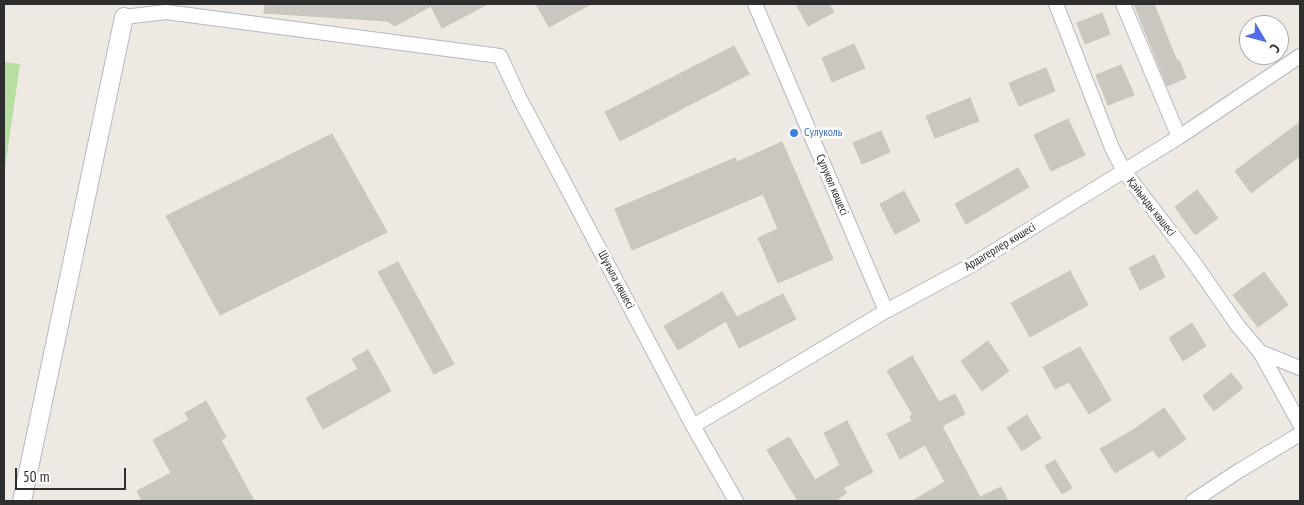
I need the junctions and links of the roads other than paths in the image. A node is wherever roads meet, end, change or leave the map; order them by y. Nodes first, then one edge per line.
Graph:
1 (755, 4) edge
2 (1056, 4) edge
3 (1123, 4) edge
4 (162, 8) edge
5 (124, 17) joint
6 (1300, 56) edge
7 (1179, 137) junction
8 (1124, 171) junction
9 (886, 311) junction
10 (1260, 352) junction
11 (1300, 368) edge
12 (1300, 424) edge
13 (693, 426) junction
14 (1300, 434) edge
15 (22, 501) edge
16 (736, 501) edge
17 (1193, 501) edge

1 - 9 street, Сұлукөл көшесі
2 - 8 street, Қайыңды көшесі
3 - 7 street
4 - 5 street
4 - 13 street, Шұғыла көшесі
5 - 15 street
6 - 7 street, Ардагерлер көшесі
7 - 8 street, Ардагерлер көшесі
8 - 9 street, Ардагерлер көшесі
8 - 10 street, Қайыңды көшесі
9 - 13 street, Ардагерлер көшесі
10 - 11 street, Қайыңды көшесі
10 - 12 street
13 - 16 street, Шұғыла көшесі
14 - 17 street

